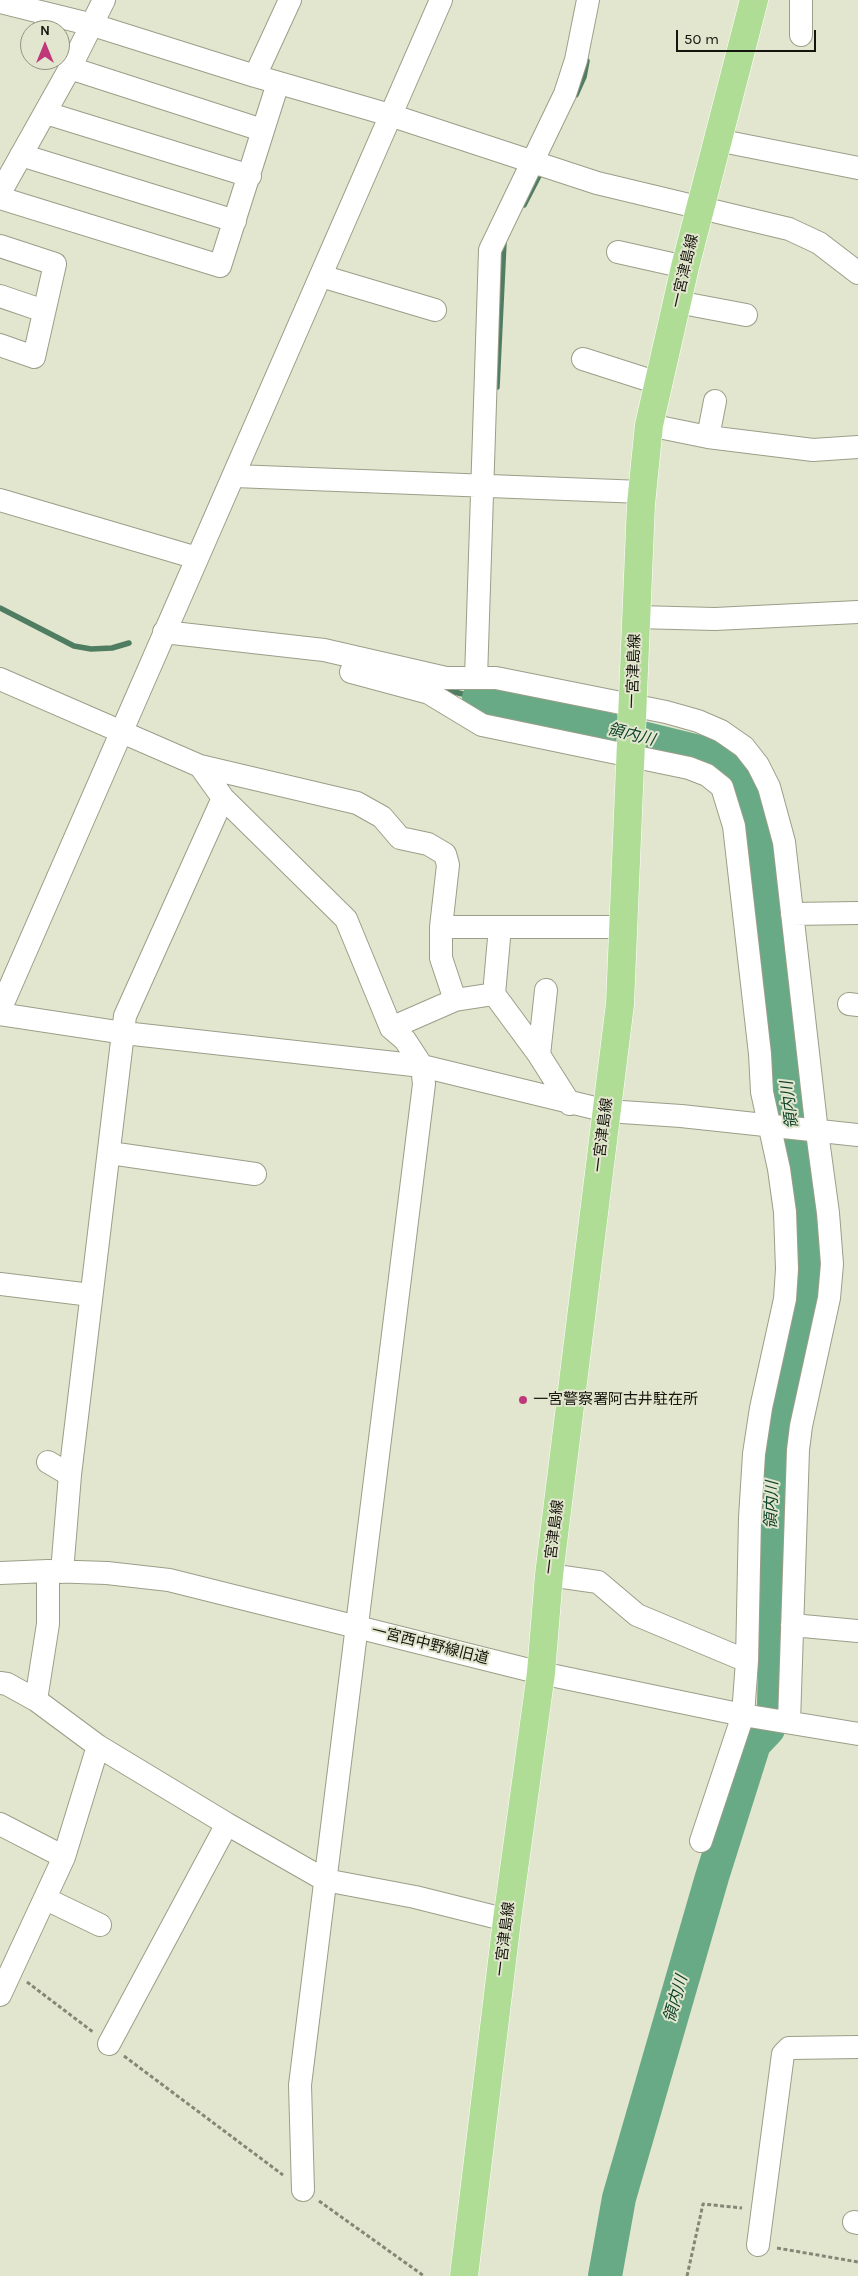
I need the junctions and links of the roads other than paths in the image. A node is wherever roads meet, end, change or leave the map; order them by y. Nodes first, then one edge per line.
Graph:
1 (104, 0) edge
2 (290, 0) edge
3 (441, 0) edge
4 (588, 0) edge
5 (754, 0) edge
6 (801, 0) edge
7 (3, 2) edge
8 (71, 9) edge
9 (93, 25) junction
10 (801, 35) dead end
11 (70, 68) joint
12 (69, 70) edge
13 (255, 76) junction
14 (278, 83) junction
15 (46, 113) junction
16 (390, 115) junction
17 (262, 130) junction
18 (717, 140) junction
19 (21, 155) junction
20 (532, 162) junction
21 (858, 168) edge
22 (250, 176) junction
23 (0, 193) edge
24 (0, 198) edge
25 (700, 209) junction
26 (236, 221) junction
27 (0, 246) edge
28 (618, 252) dead end
29 (685, 267) junction
30 (858, 273) edge
31 (321, 276) junction
32 (0, 296) edge
33 (677, 302) junction
34 (435, 310) dead end
35 (44, 311) junction
36 (746, 314) dead end
37 (0, 345) edge
38 (583, 358) dead end
39 (658, 383) junction
40 (716, 401) dead end
41 (649, 425) junction
42 (708, 437) junction
43 (858, 447) edge
44 (235, 476) junction
45 (489, 485) junction
46 (642, 492) junction
47 (0, 500) edge
48 (197, 558) junction
49 (858, 612) edge
50 (636, 617) junction
51 (164, 632) junction
52 (351, 672) dead end
53 (482, 678) junction
54 (0, 679) edge
55 (633, 706) junction
56 (121, 732) junction
57 (630, 755) junction
58 (200, 766) junction
59 (223, 798) junction
60 (858, 912) edge
61 (792, 914) junction
62 (441, 927) junction
63 (500, 927) junction
64 (623, 927) junction
65 (546, 990) dead end
66 (494, 994) junction
67 (455, 1000) junction
68 (0, 1010) edge
69 (0, 1014) edge
70 (391, 1028) junction
71 (124, 1033) junction
72 (540, 1055) junction
73 (422, 1066) junction
74 (570, 1104) junction
75 (607, 1111) junction
76 (769, 1127) junction
77 (817, 1132) junction
78 (858, 1135) edge
79 (110, 1153) junction
80 (255, 1174) dead end
81 (0, 1284) edge
82 (91, 1295) junction
83 (48, 1462) dead end
84 (70, 1475) junction
85 (55, 1571) junction
86 (0, 1573) edge
87 (549, 1575) junction
88 (792, 1625) junction
89 (359, 1626) junction
90 (858, 1631) edge
91 (747, 1660) junction
92 (541, 1673) junction
93 (0, 1684) edge
94 (36, 1700) junction
95 (743, 1715) junction
96 (789, 1722) junction
97 (858, 1734) edge
98 (98, 1746) junction
99 (0, 1824) edge
100 (226, 1824) junction
101 (701, 1841) dead end
102 (64, 1857) junction
103 (325, 1880) junction
104 (46, 1899) junction
105 (507, 1920) junction
106 (100, 1925) dead end
107 (0, 1995) edge
108 (109, 2044) road end
109 (858, 2047) edge
110 (303, 2190) road end
111 (758, 2245) road end
112 (464, 2276) edge

1 - 9 street
2 - 13 street
3 - 16 street
4 - 20 street
5 - 18 main road, 一宮津島線
6 - 10 street
7 - 8 street
8 - 9 street
9 - 11 street
9 - 13 street
11 - 17 street
12 - 15 street
13 - 14 street
14 - 16 street
14 - 17 street
15 - 19 street
15 - 22 street
16 - 20 street
16 - 31 street
17 - 22 street
18 - 21 street
18 - 25 main road, 一宮津島線
19 - 23 street
19 - 26 street
20 - 25 street
20 - 45 street
22 - 26 street
24 - 26 street
25 - 29 main road, 一宮津島線
25 - 30 street
27 - 35 street
28 - 29 street
29 - 33 main road, 一宮津島線
31 - 34 street
31 - 44 street
32 - 35 street
33 - 36 street
33 - 39 main road, 一宮津島線
35 - 37 street
38 - 39 street
39 - 41 main road, 一宮津島線
40 - 42 street
41 - 42 street
41 - 46 main road, 一宮津島線
42 - 43 street
44 - 45 street
44 - 48 street
45 - 46 street
45 - 53 street
46 - 50 main road, 一宮津島線
47 - 48 street
48 - 51 street
49 - 50 street
50 - 55 main road, 一宮津島線
51 - 53 street
51 - 56 street
52 - 57 street
53 - 55 street
54 - 56 street
55 - 57 main road, 一宮津島線
55 - 61 street
56 - 58 street
56 - 68 street
57 - 64 main road, 一宮津島線
57 - 76 street
58 - 59 street
58 - 62 street
59 - 70 street
59 - 71 street
60 - 61 street
61 - 77 street
62 - 63 street
62 - 67 street
63 - 64 street
63 - 66 street
64 - 75 main road, 一宮津島線
65 - 72 street
66 - 67 street
66 - 72 street
67 - 70 street
69 - 71 street
70 - 73 street
71 - 73 street
71 - 79 street
72 - 74 street
73 - 74 street
73 - 89 street
74 - 75 street
75 - 76 street
75 - 87 main road, 一宮津島線
76 - 77 street
76 - 91 street
77 - 78 street
77 - 88 street
79 - 80 street
79 - 82 street
81 - 82 street
82 - 84 street
83 - 84 street
84 - 85 street
85 - 86 street, 一宮西中野線旧道
85 - 89 street, 一宮西中野線旧道
85 - 94 street
87 - 91 street
87 - 92 main road, 一宮津島線
88 - 90 street
88 - 96 street
89 - 92 street, 一宮西中野線旧道
89 - 103 street
91 - 95 street
92 - 95 street, 一宮西中野線旧道
92 - 105 main road, 一宮津島線
93 - 94 street
94 - 98 street
95 - 96 street, 一宮西中野線旧道
95 - 101 street
96 - 97 street, 一宮西中野線旧道
98 - 100 street
98 - 102 street
99 - 102 street
100 - 103 street
100 - 108 street
102 - 104 street
103 - 105 street
103 - 110 street
104 - 106 street
104 - 107 street
105 - 112 main road, 一宮津島線
109 - 111 street

